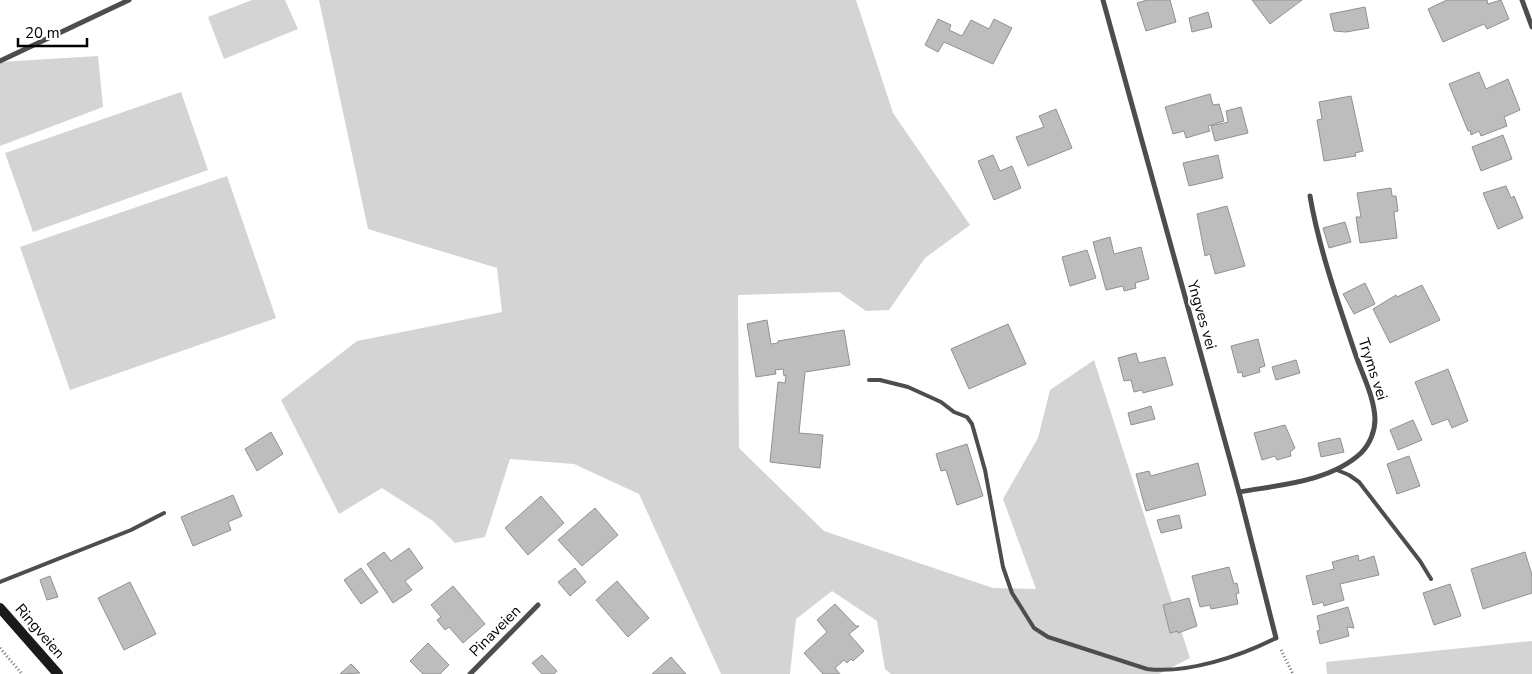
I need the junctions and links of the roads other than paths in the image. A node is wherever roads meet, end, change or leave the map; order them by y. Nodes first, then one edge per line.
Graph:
1 (129, 0) edge
2 (1102, 0) edge
3 (1522, 0) edge
4 (1532, 26) edge
5 (0, 61) edge
6 (1310, 196) dead end
7 (869, 380) dead end
8 (1337, 470) junction
9 (1239, 492) junction
10 (164, 513) dead end
11 (1431, 579) dead end
12 (0, 582) edge
13 (538, 605) dead end
14 (0, 608) edge
15 (1276, 638) joint
16 (58, 674) edge
17 (470, 674) edge

1 - 5 street
2 - 9 street, Yngves vei
3 - 4 street
6 - 8 street, Tryms vei
7 - 15 lane
8 - 9 street, Tryms vei
8 - 11 lane
9 - 15 street, Yngves vei
10 - 12 lane
13 - 17 street, Pinaveien
14 - 16 main road, Ringveien

